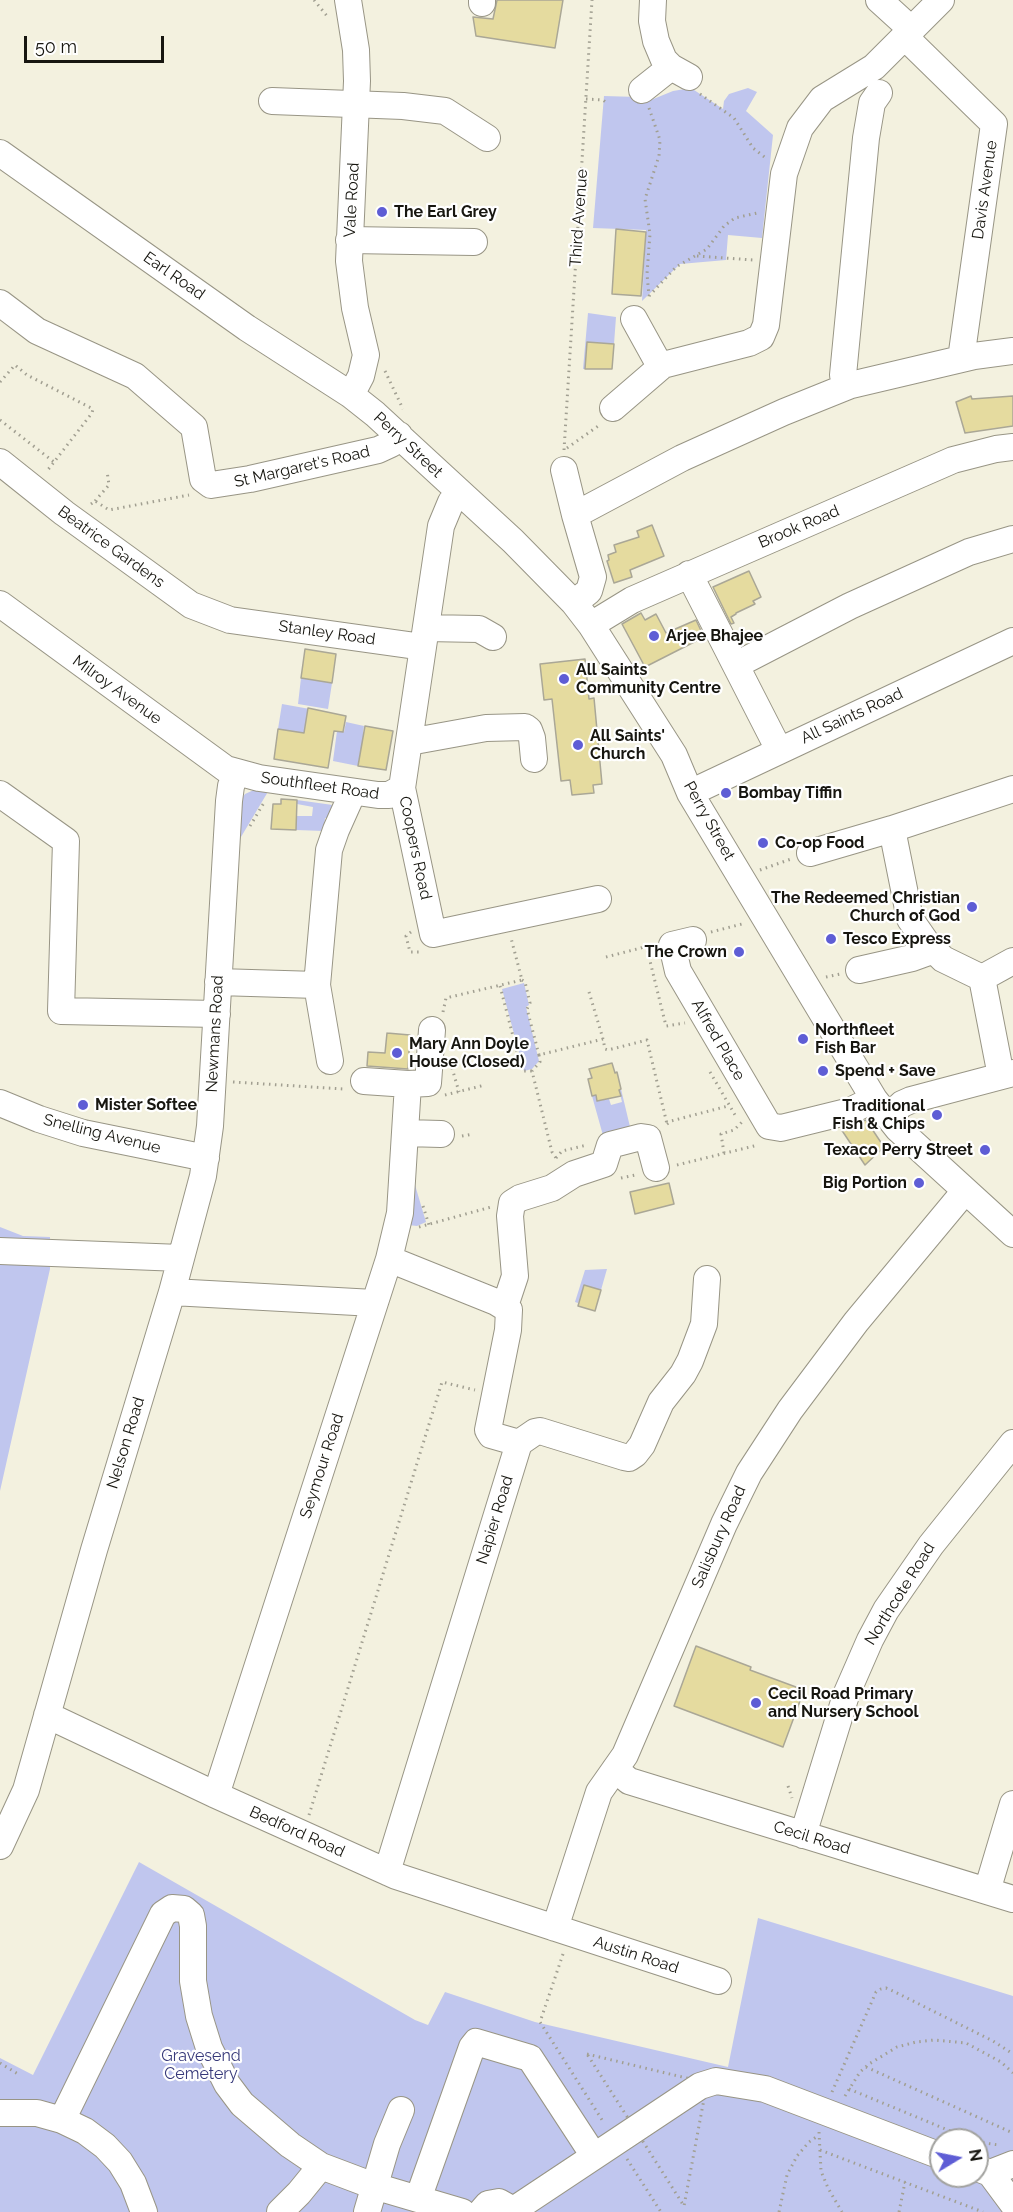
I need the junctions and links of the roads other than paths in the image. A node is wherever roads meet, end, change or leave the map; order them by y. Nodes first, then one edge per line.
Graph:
1 (348, 0) edge
2 (653, 0) edge
3 (879, 0) edge
4 (941, 0) edge
5 (908, 34) junction
6 (642, 90) road end
7 (879, 93) dead end
8 (272, 101) dead end
9 (357, 104) junction
10 (1004, 128) edge
11 (487, 138) dead end
12 (0, 153) edge
13 (349, 240) junction
14 (474, 242) dead end
15 (0, 303) edge
16 (634, 319) road end
17 (1013, 351) edge
18 (961, 359) junction
19 (660, 366) junction
20 (851, 385) junction
21 (351, 395) junction
22 (610, 414) road end
23 (403, 425) junction
24 (1013, 447) edge
25 (564, 460) road end
26 (0, 462) edge
27 (462, 495) junction
28 (575, 515) junction
29 (1013, 539) edge
30 (689, 574) junction
31 (574, 603) junction
32 (0, 604) edge
33 (230, 620) joint
34 (591, 625) junction
35 (493, 637) dead end
36 (425, 638) junction
37 (1013, 641) edge
38 (736, 665) junction
39 (409, 742) junction
40 (779, 750) junction
41 (534, 759) dead end
42 (236, 773) junction
43 (402, 788) junction
44 (1013, 789) edge
45 (354, 792) junction
46 (690, 792) junction
47 (0, 795) edge
48 (892, 829) junction
49 (810, 853) road end
50 (598, 899) dead end
51 (682, 942) dead end
52 (934, 950) junction
53 (1013, 961) edge
54 (859, 970) dead end
55 (982, 978) junction
56 (218, 982) junction
57 (317, 985) junction
58 (217, 1014) junction
59 (437, 1025) road end
60 (330, 1061) dead end
61 (1007, 1074) edge
62 (408, 1084) junction
63 (355, 1085) road end
64 (0, 1103) edge
65 (881, 1108) junction
66 (405, 1133) junction
67 (448, 1136) road end
68 (206, 1158) junction
69 (658, 1169) road end
70 (965, 1191) junction
71 (1013, 1234) edge
72 (0, 1251) edge
73 (181, 1258) junction
74 (389, 1259) junction
75 (707, 1279) dead end
76 (172, 1292) junction
77 (374, 1303) junction
78 (505, 1306) junction
79 (519, 1443) junction
80 (1013, 1443) edge
81 (47, 1715) junction
82 (615, 1769) junction
83 (216, 1796) junction
84 (1013, 1804) edge
85 (803, 1835) junction
86 (0, 1846) edge
87 (387, 1872) junction
88 (987, 1891) junction
89 (1013, 1899) edge
90 (555, 1928) junction
91 (718, 1981) dead end
92 (401, 2110) dead end
93 (0, 2113) edge
94 (62, 2120) junction
95 (929, 2153) edge
96 (594, 2156) junction
97 (997, 2163) edge
98 (321, 2166) junction
99 (374, 2186) junction
100 (418, 2199) junction
101 (1013, 2204) edge
102 (144, 2212) edge
103 (280, 2212) edge
104 (367, 2212) edge
105 (462, 2212) edge
106 (481, 2212) edge
107 (512, 2212) edge

1 - 9 street, Vale Road
2 - 6 street
3 - 5 street, Davis Avenue
4 - 5 street
5 - 10 street, Davis Avenue
5 - 19 street
7 - 20 street
8 - 9 street
9 - 11 street
9 - 13 street, Vale Road
10 - 18 street, Davis Avenue
12 - 21 street, Earl Road
13 - 14 street
13 - 21 street, Vale Road
15 - 23 street, St Margaret's Road
16 - 19 street
17 - 18 street
18 - 20 street
19 - 22 street
20 - 28 street
21 - 23 street, Perry Street
23 - 27 street, Perry Street
24 - 30 street, Brook Road
25 - 28 street
26 - 33 street, Beatrice Gardens
27 - 31 street, Perry Street
27 - 36 street, Coopers Road
28 - 31 street
29 - 38 street
30 - 34 street, Brook Road
30 - 38 street
31 - 34 street, Perry Street
32 - 42 street, Milroy Avenue
33 - 36 street, Stanley Road
34 - 46 street, Perry Street
35 - 36 street, Stanley Road
36 - 39 street, Coopers Road
37 - 40 street, All Saints Road
38 - 40 street
39 - 41 street
39 - 43 street, Coopers Road
40 - 46 street, All Saints Road
42 - 45 street, Southfleet Road
42 - 56 street, Newmans Road
43 - 45 street, Southfleet Road
43 - 50 street, Coopers Road
44 - 48 street
45 - 57 street
46 - 65 street, Perry Street
47 - 58 street
48 - 49 street
48 - 52 street
51 - 65 street, Alfred Place
52 - 54 street
52 - 55 street
53 - 55 street
55 - 61 street
56 - 57 street
56 - 58 street, Newmans Road
57 - 60 street
58 - 68 street, Newmans Road
59 - 62 street
61 - 65 street
62 - 63 street
62 - 66 street, Seymour Road
64 - 68 street, Snelling Avenue
65 - 70 street, Perry Street
66 - 67 street
66 - 74 street, Seymour Road
68 - 73 street, Newmans Road
69 - 78 street
70 - 71 street, Perry Street
70 - 82 street, Salisbury Road
72 - 73 street
73 - 76 street, Newmans Road
74 - 77 street, Seymour Road
74 - 78 street
75 - 79 street
76 - 77 street
76 - 81 street, Nelson Road
77 - 83 street, Seymour Road
78 - 79 street
79 - 87 street, Napier Road
80 - 85 street, Northcote Road
81 - 83 street, Bedford Road
81 - 86 street, Nelson Road
82 - 85 street, Cecil Road
82 - 90 street, Salisbury Road
83 - 87 street, Bedford Road
84 - 88 street
85 - 88 street, Cecil Road
87 - 90 street, Bedford Road
88 - 89 street, Cecil Road
90 - 91 street, Austin Road
92 - 99 street
93 - 94 street
94 - 98 street
94 - 102 street
95 - 96 street
96 - 100 street
96 - 107 street
97 - 101 street
98 - 99 street
98 - 103 street
99 - 100 street
99 - 104 street
100 - 105 street
106 - 107 street

